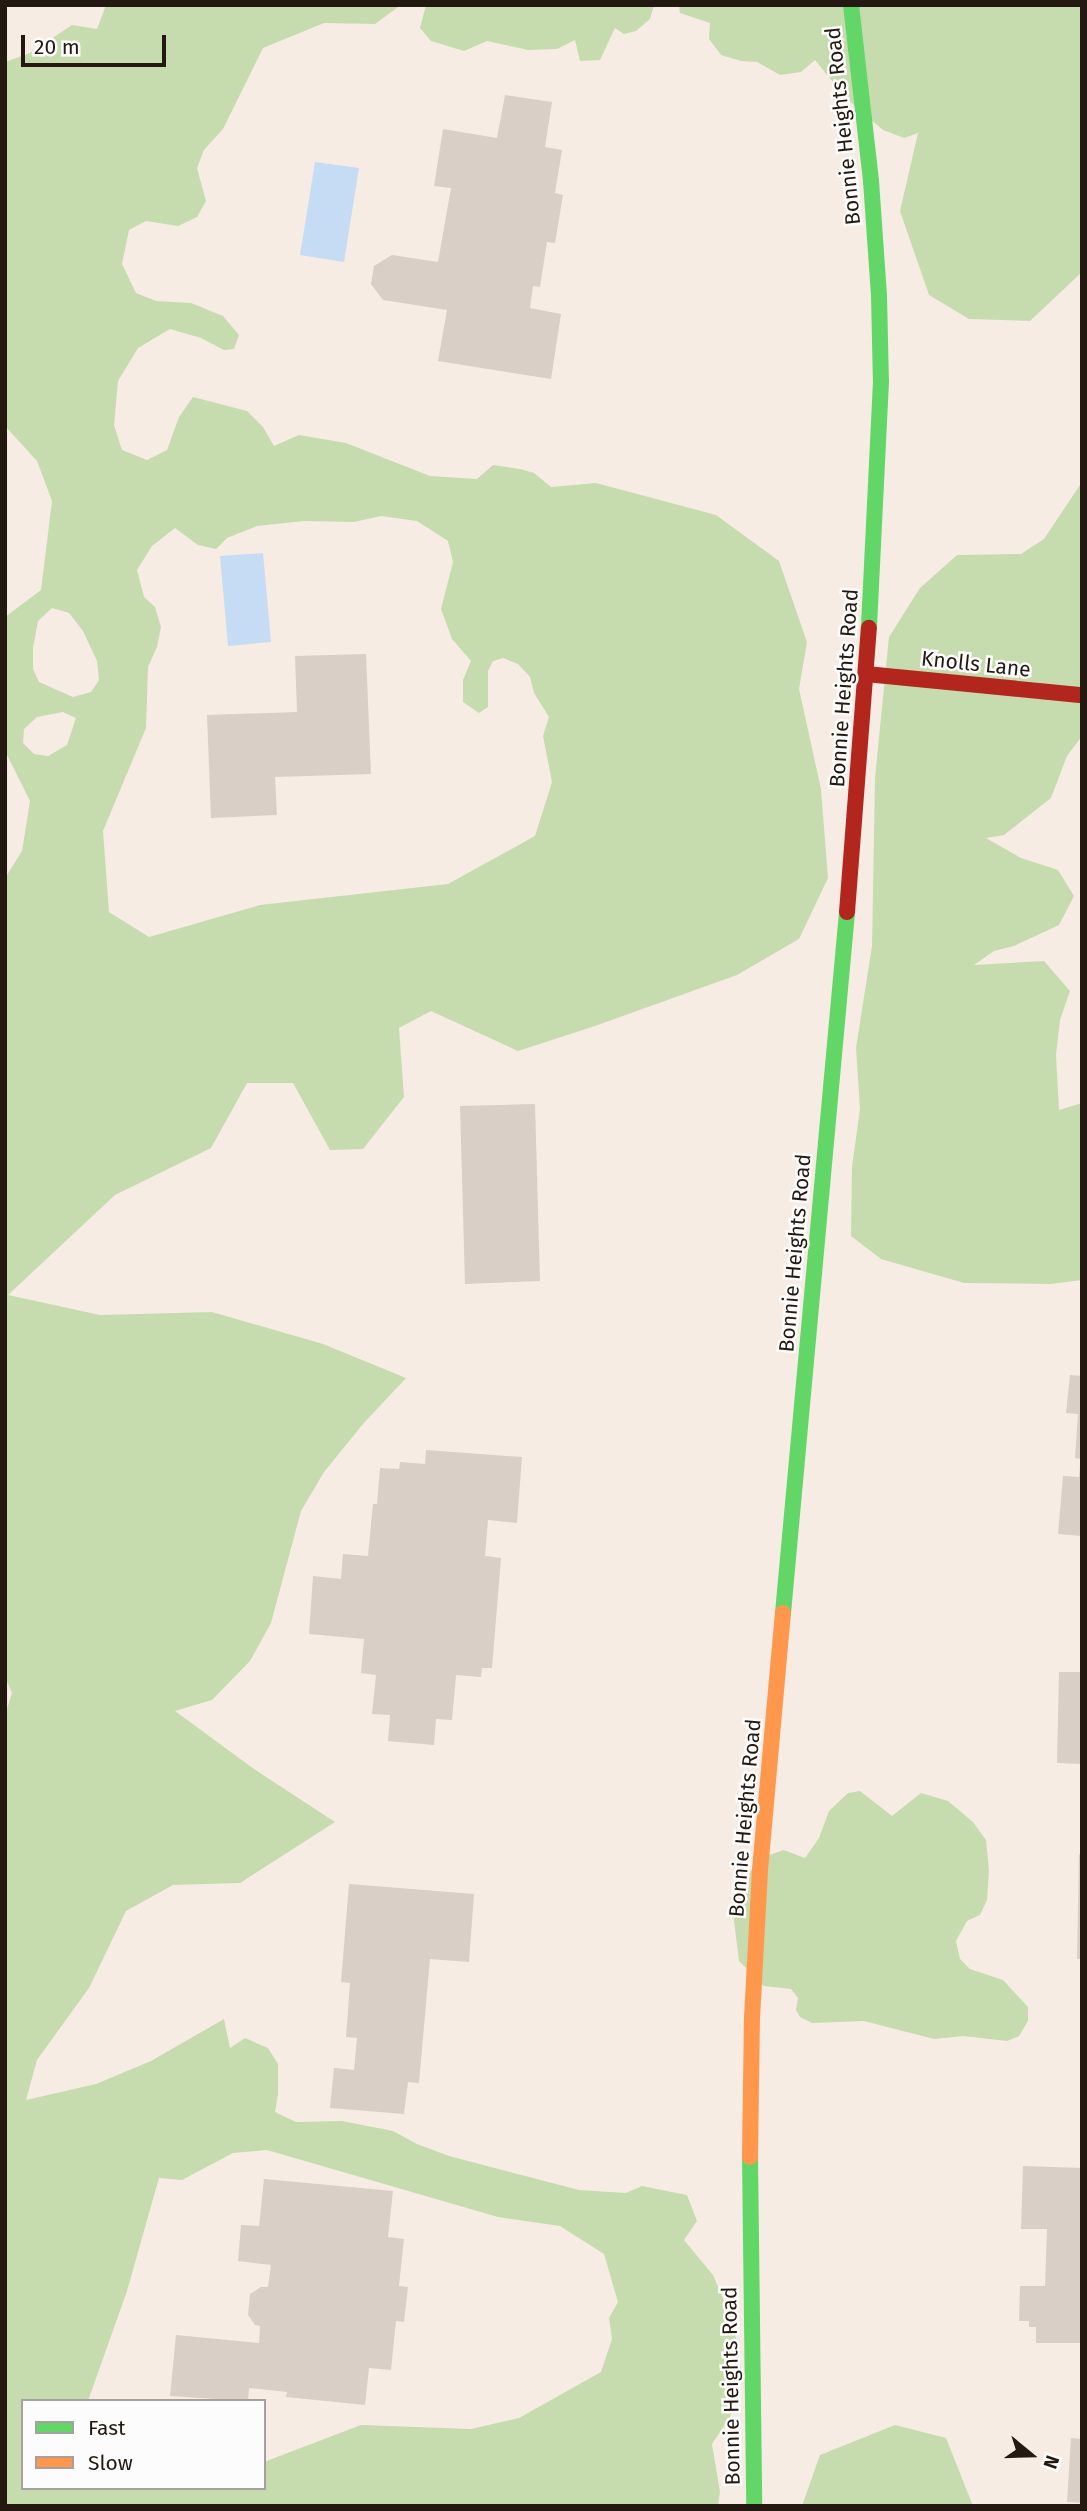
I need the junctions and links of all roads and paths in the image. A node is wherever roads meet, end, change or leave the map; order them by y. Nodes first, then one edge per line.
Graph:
1 (851, 5) edge
2 (866, 674) junction
3 (1082, 695) edge
4 (754, 2506) edge

1 - 2 street, Bonnie Heights Road
2 - 3 street, Knolls Lane
2 - 4 street, Bonnie Heights Road

